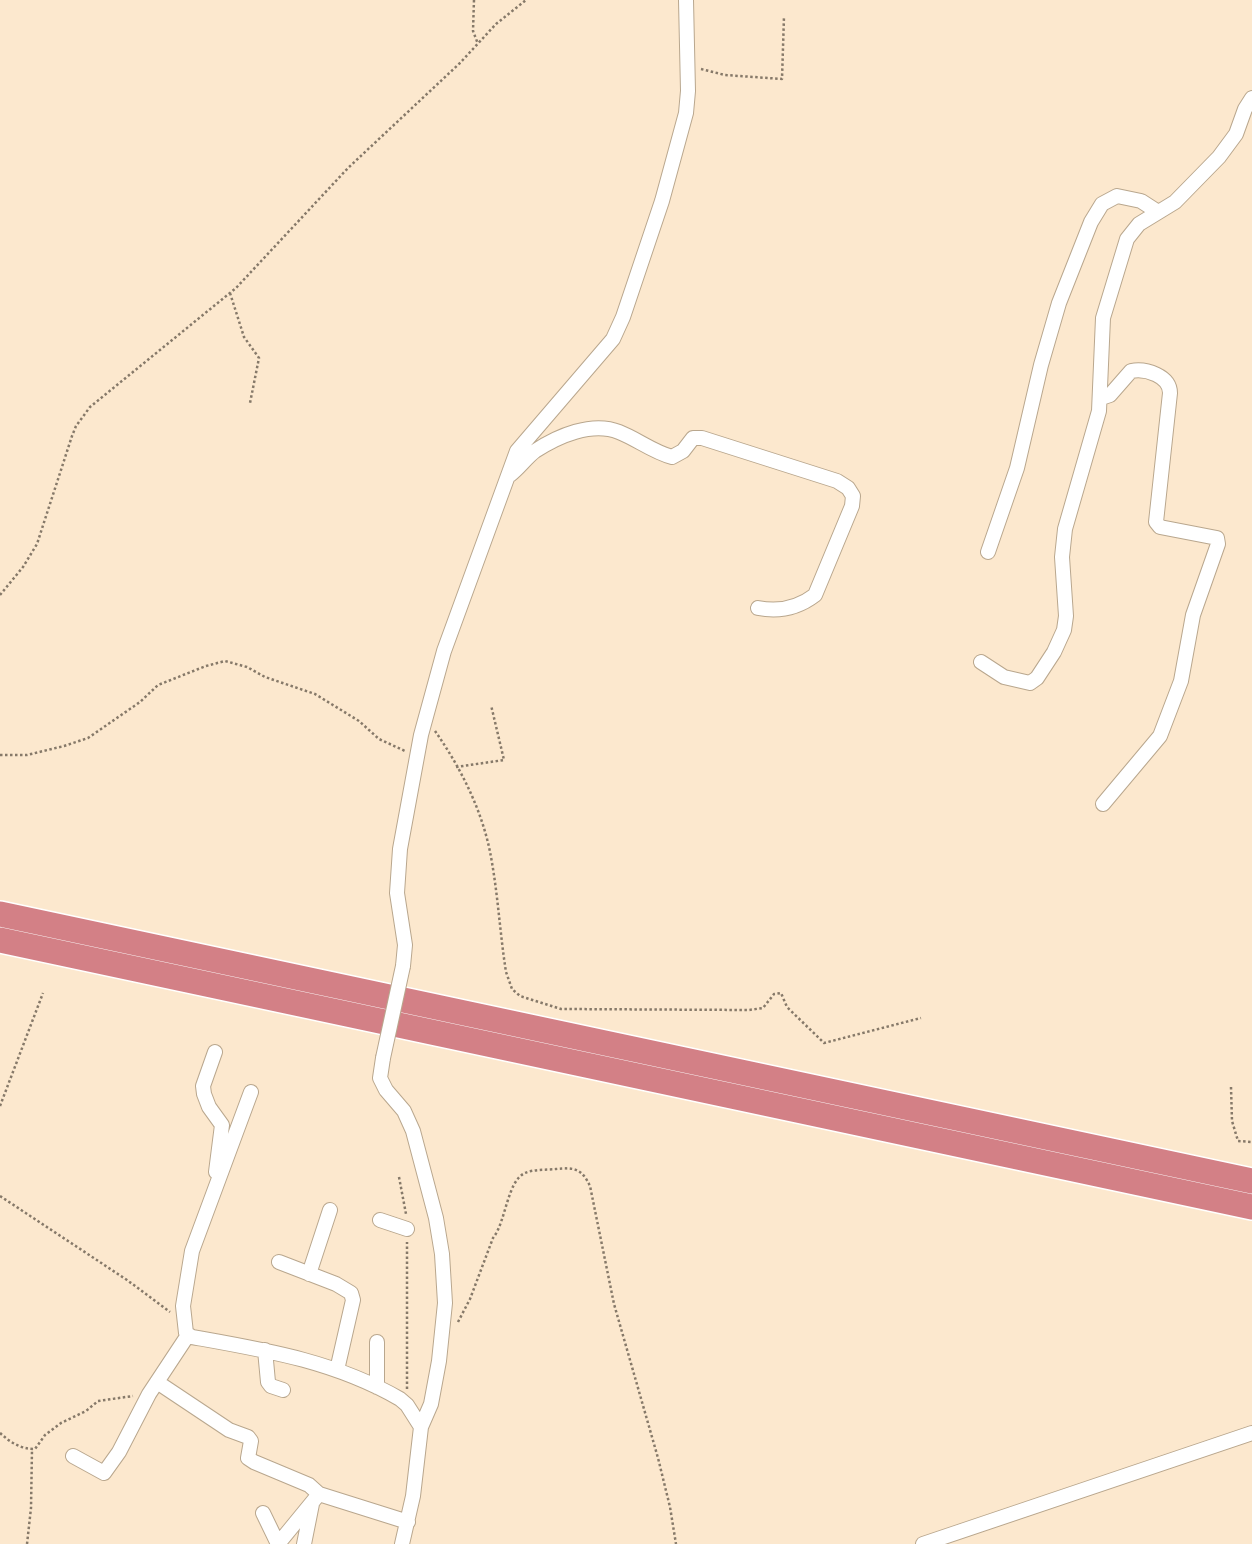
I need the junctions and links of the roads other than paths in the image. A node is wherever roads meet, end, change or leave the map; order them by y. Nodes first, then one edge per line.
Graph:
1 (686, 0) edge
2 (1252, 98) edge
3 (1158, 212) junction
4 (1101, 398) junction
5 (507, 477) junction
6 (988, 552) dead end
7 (758, 608) dead end
8 (981, 662) dead end
9 (1103, 804) dead end
10 (0, 914) edge
11 (0, 940) edge
12 (215, 1052) dead end
13 (251, 1092) dead end
14 (1252, 1181) edge
15 (216, 1187) junction
16 (1252, 1207) edge
17 (330, 1210) dead end
18 (380, 1220) dead end
19 (407, 1228) road end
20 (279, 1262) dead end
21 (309, 1274) junction
22 (186, 1329) junction
23 (377, 1342) dead end
24 (265, 1350) junction
25 (337, 1370) junction
26 (157, 1382) junction
27 (377, 1387) junction
28 (282, 1390) dead end
29 (421, 1427) junction
30 (1252, 1433) edge
31 (73, 1456) dead end
32 (316, 1499) junction
33 (263, 1513) dead end
34 (408, 1522) junction
35 (278, 1544) edge
36 (304, 1544) edge
37 (402, 1544) edge
38 (924, 1544) edge

1 - 5 street
2 - 3 street
3 - 4 street
3 - 6 street
4 - 8 street
4 - 9 street
5 - 7 street
5 - 29 street, bridge
10 - 14 highway
11 - 16 highway
12 - 15 street
13 - 15 street
15 - 22 street
17 - 21 street
18 - 19 street
20 - 21 street
21 - 25 street
22 - 24 street
22 - 26 street
23 - 27 street
24 - 25 street
24 - 28 street
25 - 27 street
26 - 31 street
26 - 32 street
27 - 29 street
29 - 34 street
30 - 38 street
32 - 34 street
32 - 35 street
32 - 36 street
33 - 35 street
34 - 37 street

